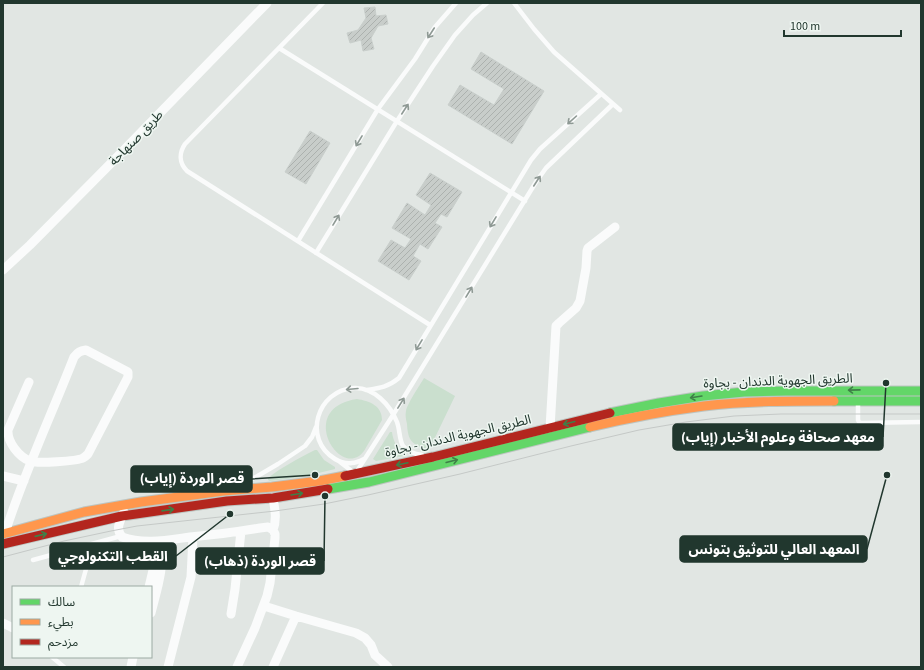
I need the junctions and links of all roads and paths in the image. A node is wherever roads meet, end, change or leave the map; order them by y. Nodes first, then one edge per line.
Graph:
1 (267, 3) edge
2 (323, 3) edge
3 (456, 3) edge
4 (487, 3) edge
5 (514, 3) edge
6 (279, 48) junction
7 (602, 94) junction
8 (612, 104) junction
9 (378, 109) junction
10 (620, 110) dead end
11 (397, 121) junction
12 (511, 192) junction
13 (525, 201) junction
14 (615, 227) dead end
15 (298, 241) junction
16 (316, 253) junction
17 (3, 270) edge
18 (430, 325) junction
19 (29, 382) dead end
20 (366, 390) junction
21 (870, 390) junction
22 (921, 391) edge
23 (869, 401) junction
24 (921, 401) edge
25 (858, 402) junction
26 (394, 415) junction
27 (921, 422) edge
28 (317, 425) junction
29 (550, 428) junction
30 (433, 457) junction
31 (364, 459) junction
32 (31, 462) junction
33 (340, 462) junction
34 (355, 474) junction
35 (3, 476) edge
36 (24, 481) junction
37 (369, 482) junction
38 (272, 487) junction
39 (335, 488) junction
40 (224, 491) junction
41 (273, 498) junction
42 (141, 502) junction
43 (122, 516) junction
44 (273, 530) junction
45 (241, 531) junction
46 (4, 534) edge
47 (121, 536) junction
48 (193, 537) junction
49 (160, 543) junction
50 (3, 544) edge
51 (93, 544) junction
52 (33, 560) dead end
53 (81, 586) edge
54 (149, 586) edge
55 (264, 606) junction
56 (152, 610) edge
57 (231, 614) dead end
58 (296, 616) junction
59 (3, 623) edge
60 (12, 628) edge
61 (53, 658) edge
62 (62, 665) edge
63 (240, 666) edge
64 (168, 667) edge
65 (273, 667) edge
66 (388, 667) edge

1 - 17 street, طريق صنهاجة
2 - 6 lane
3 -> 9 lane
11 -> 4 lane
5 - 7 lane
6 - 9 lane
6 - 15 lane
7 - 8 lane
7 -> 12 lane
8 - 10 lane
13 -> 8 lane
9 - 11 lane
9 -> 15 lane
11 - 12 lane
16 -> 11 lane
12 - 13 lane
12 -> 18 lane
26 -> 13 lane
14 - 29 street
15 - 16 lane
16 - 18 lane
18 -> 20 lane
19 - 32 street
20 - 26 lane
20 -> 28 lane
21 - 22 main road, الطريق الجهوية الدندان - بجاوة
21 - 23 main road
21 -> 29 main road, الطريق الجهوية الدندان - بجاوة
23 - 24 main road, الطريق الجهوية الدندان - بجاوة
23 - 25 main road, الطريق الجهوية الدندان - بجاوة
25 - 27 lane
37 -> 25 main road, الطريق الجهوية الدندان - بجاوة
26 - 30 lane
26 - 31 lane
28 - 33 lane
28 - 40 lane
29 - 30 main road, الطريق الجهوية الدندان - بجاوة
30 -> 34 main road, الطريق الجهوية الدندان - بجاوة
31 - 33 lane
31 - 34 lane
32 - 32 street
32 - 36 street
33 - 34 lane
34 - 37 lane
34 - 38 main road, الطريق الجهوية الدندان - بجاوة
34 - 39 lane
35 - 36 street
36 - 46 street
37 - 39 main road, الطريق الجهوية الدندان - بجاوة
38 - 40 main road, الطريق الجهوية الدندان - بجاوة
38 - 41 main road
41 -> 39 main road, الطريق الجهوية الدندان - بجاوة
40 - 42 main road, الطريق الجهوية الدندان - بجاوة
43 -> 41 main road, الطريق الجهوية الدندان - بجاوة
41 - 44 street
42 - 43 street
42 - 46 main road, الطريق الجهوية الدندان - بجاوة
43 - 47 street
50 -> 43 main road, الطريق الجهوية الدندان - بجاوة
44 - 45 street
44 - 55 street
45 - 48 street
45 - 57 street
47 - 49 street
47 - 51 lane
48 - 49 street
48 - 64 street
49 - 54 street
49 - 56 street
51 - 52 lane
51 - 53 lane
55 - 58 street
55 - 63 street
58 - 65 street
58 - 66 street
59 - 60 street
61 - 62 lane

